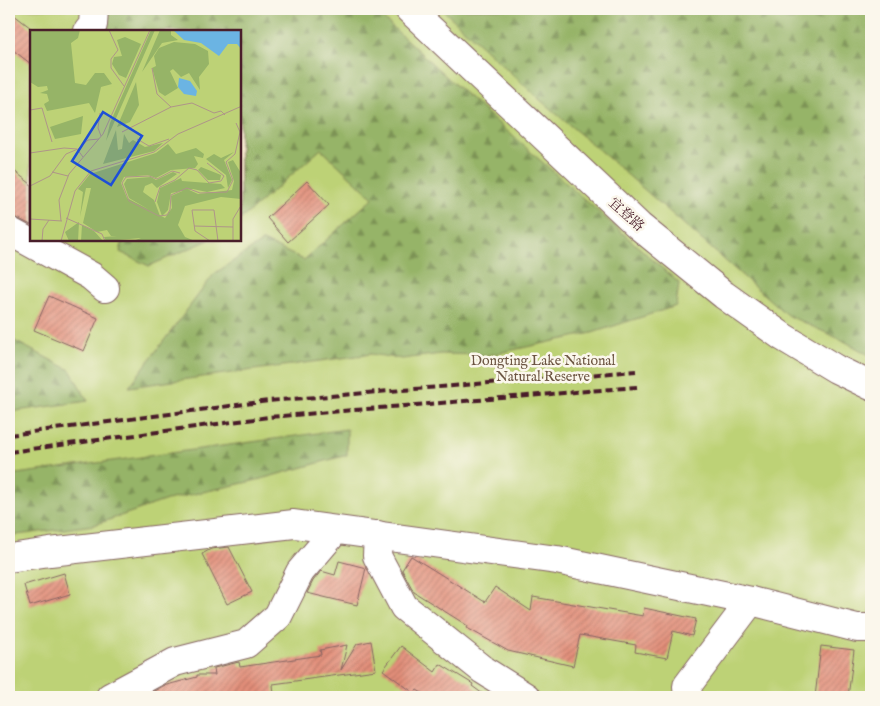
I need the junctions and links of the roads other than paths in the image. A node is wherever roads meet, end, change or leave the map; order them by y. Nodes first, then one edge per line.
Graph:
1 (94, 9) edge
2 (408, 9) edge
3 (89, 30) edge
4 (9, 231) edge
5 (105, 288) dead end
6 (871, 386) edge
7 (378, 535) junction
8 (330, 538) dead end
9 (9, 558) edge
10 (751, 601) junction
11 (871, 628) edge
12 (110, 697) edge
13 (526, 697) edge
14 (688, 697) edge

1 - 3 street
2 - 6 street, 宜登路
4 - 5 street
7 - 9 street
7 - 10 street
7 - 13 street
8 - 12 street
10 - 11 street
10 - 14 street

